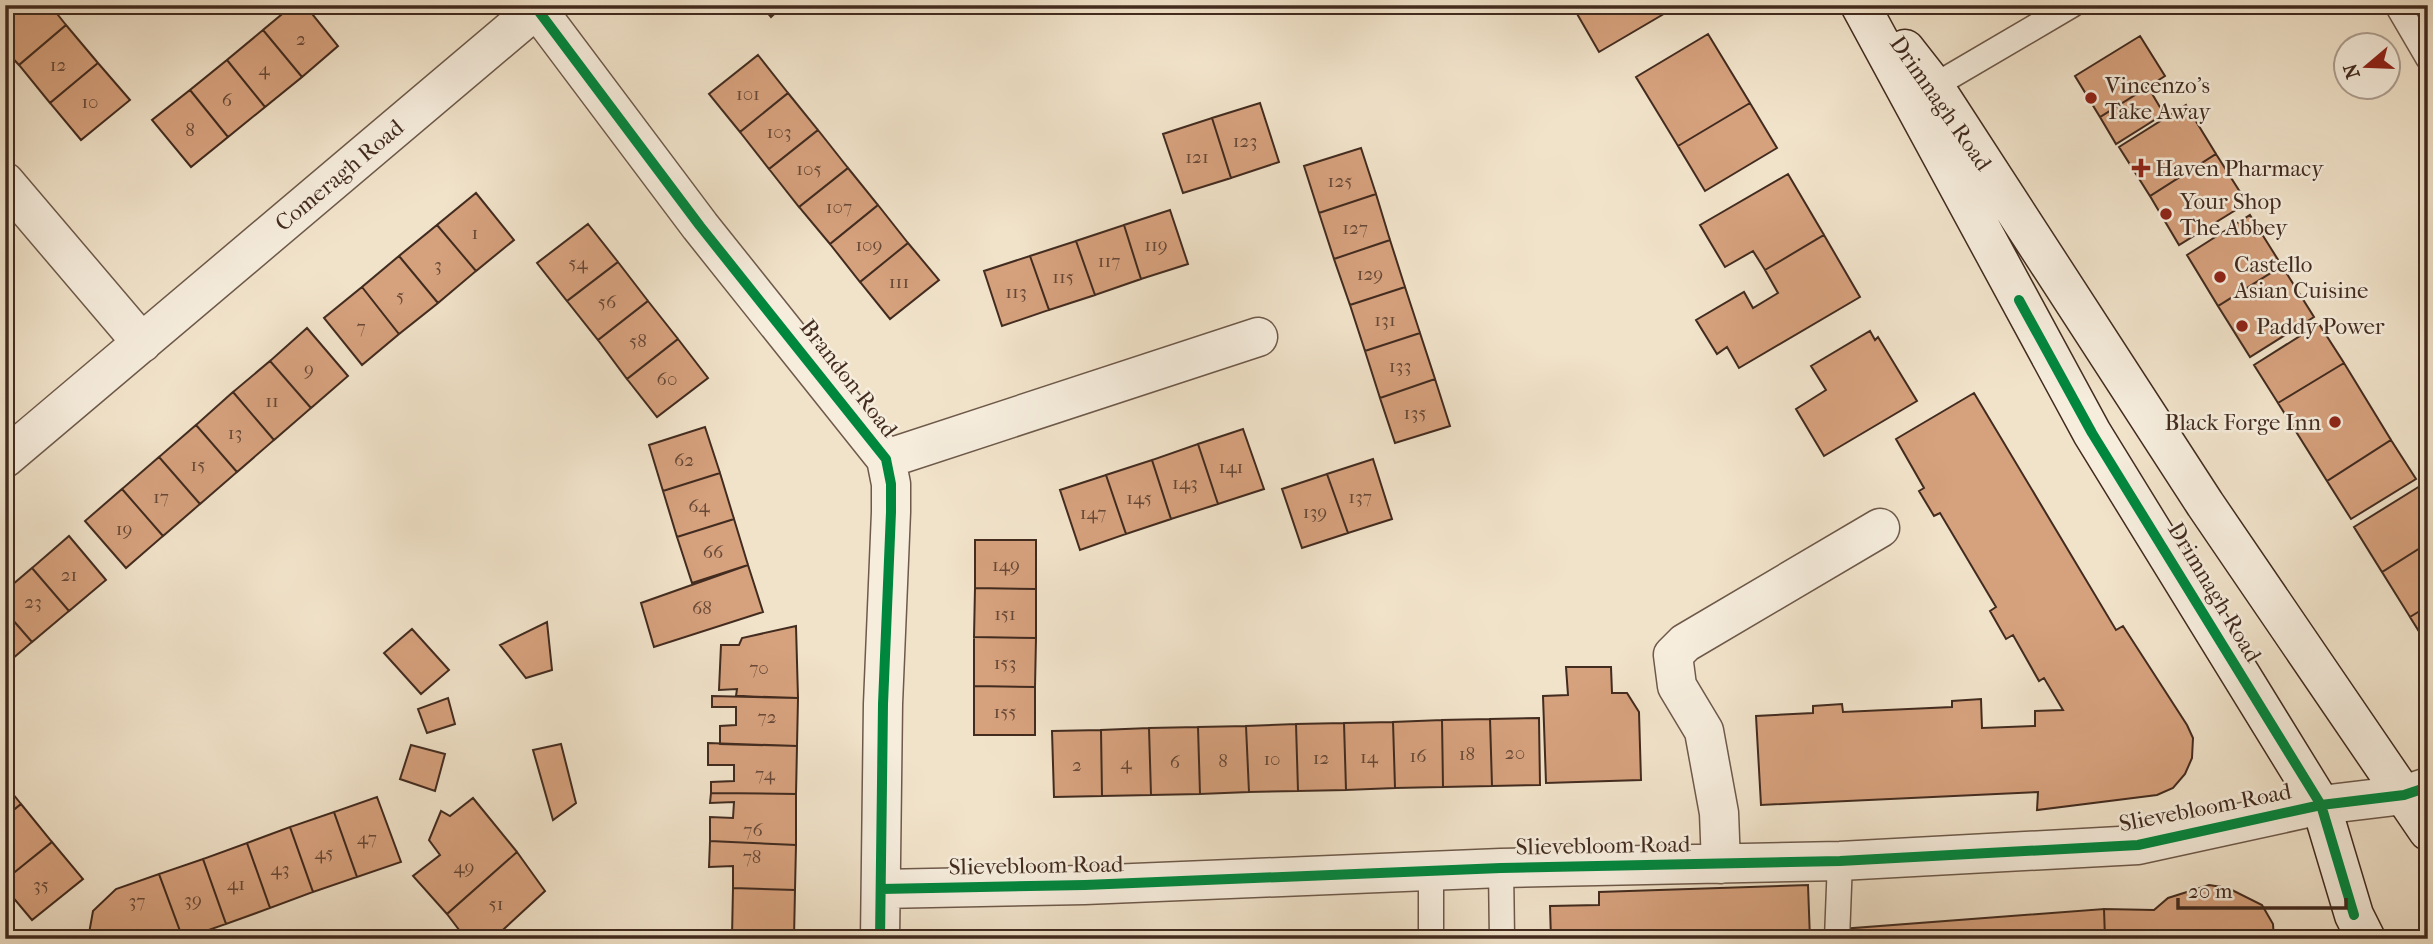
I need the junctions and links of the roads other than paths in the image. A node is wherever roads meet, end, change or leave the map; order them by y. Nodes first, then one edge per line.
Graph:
1 (1860, 5) edge
2 (1871, 5) edge
3 (2072, 5) edge
4 (2398, 5) edge
5 (537, 6) edge
6 (2428, 58) edge
7 (1934, 86) junction
8 (5, 182) edge
9 (1258, 337) dead end
10 (142, 343) junction
11 (5, 458) edge
12 (886, 458) junction
13 (1880, 528) dead end
14 (2416, 791) edge
15 (2321, 805) junction
16 (2428, 831) edge
17 (1840, 861) junction
18 (1721, 864) junction
19 (1501, 868) junction
20 (1431, 873) junction
21 (881, 889) junction
22 (880, 939) edge
23 (1431, 939) edge
24 (1502, 939) edge
25 (1837, 939) edge
26 (2366, 939) edge

1 - 15 street, Drimnagh Road
2 - 7 street, Drimnagh Road
3 - 7 lane
4 - 6 lane
5 - 10 street, Comeragh Road
5 - 12 street, Brandon Road
7 - 14 street, Drimnagh Road
8 - 10 street
9 - 12 street, Brandon Road
10 - 11 street, Comeragh Road
12 - 21 street, Brandon Road
13 - 18 street
14 - 15 street, Slievebloom Road
14 - 16 street, Drimnagh Road
15 - 17 street, Slievebloom Road
15 - 26 street, Drimnagh Road
17 - 18 street, Slievebloom Road
17 - 25 lane
18 - 19 street, Slievebloom Road
19 - 20 street, Slievebloom Road
19 - 24 lane
20 - 21 street, Slievebloom Road
20 - 23 lane
21 - 22 street, Brandon Road

